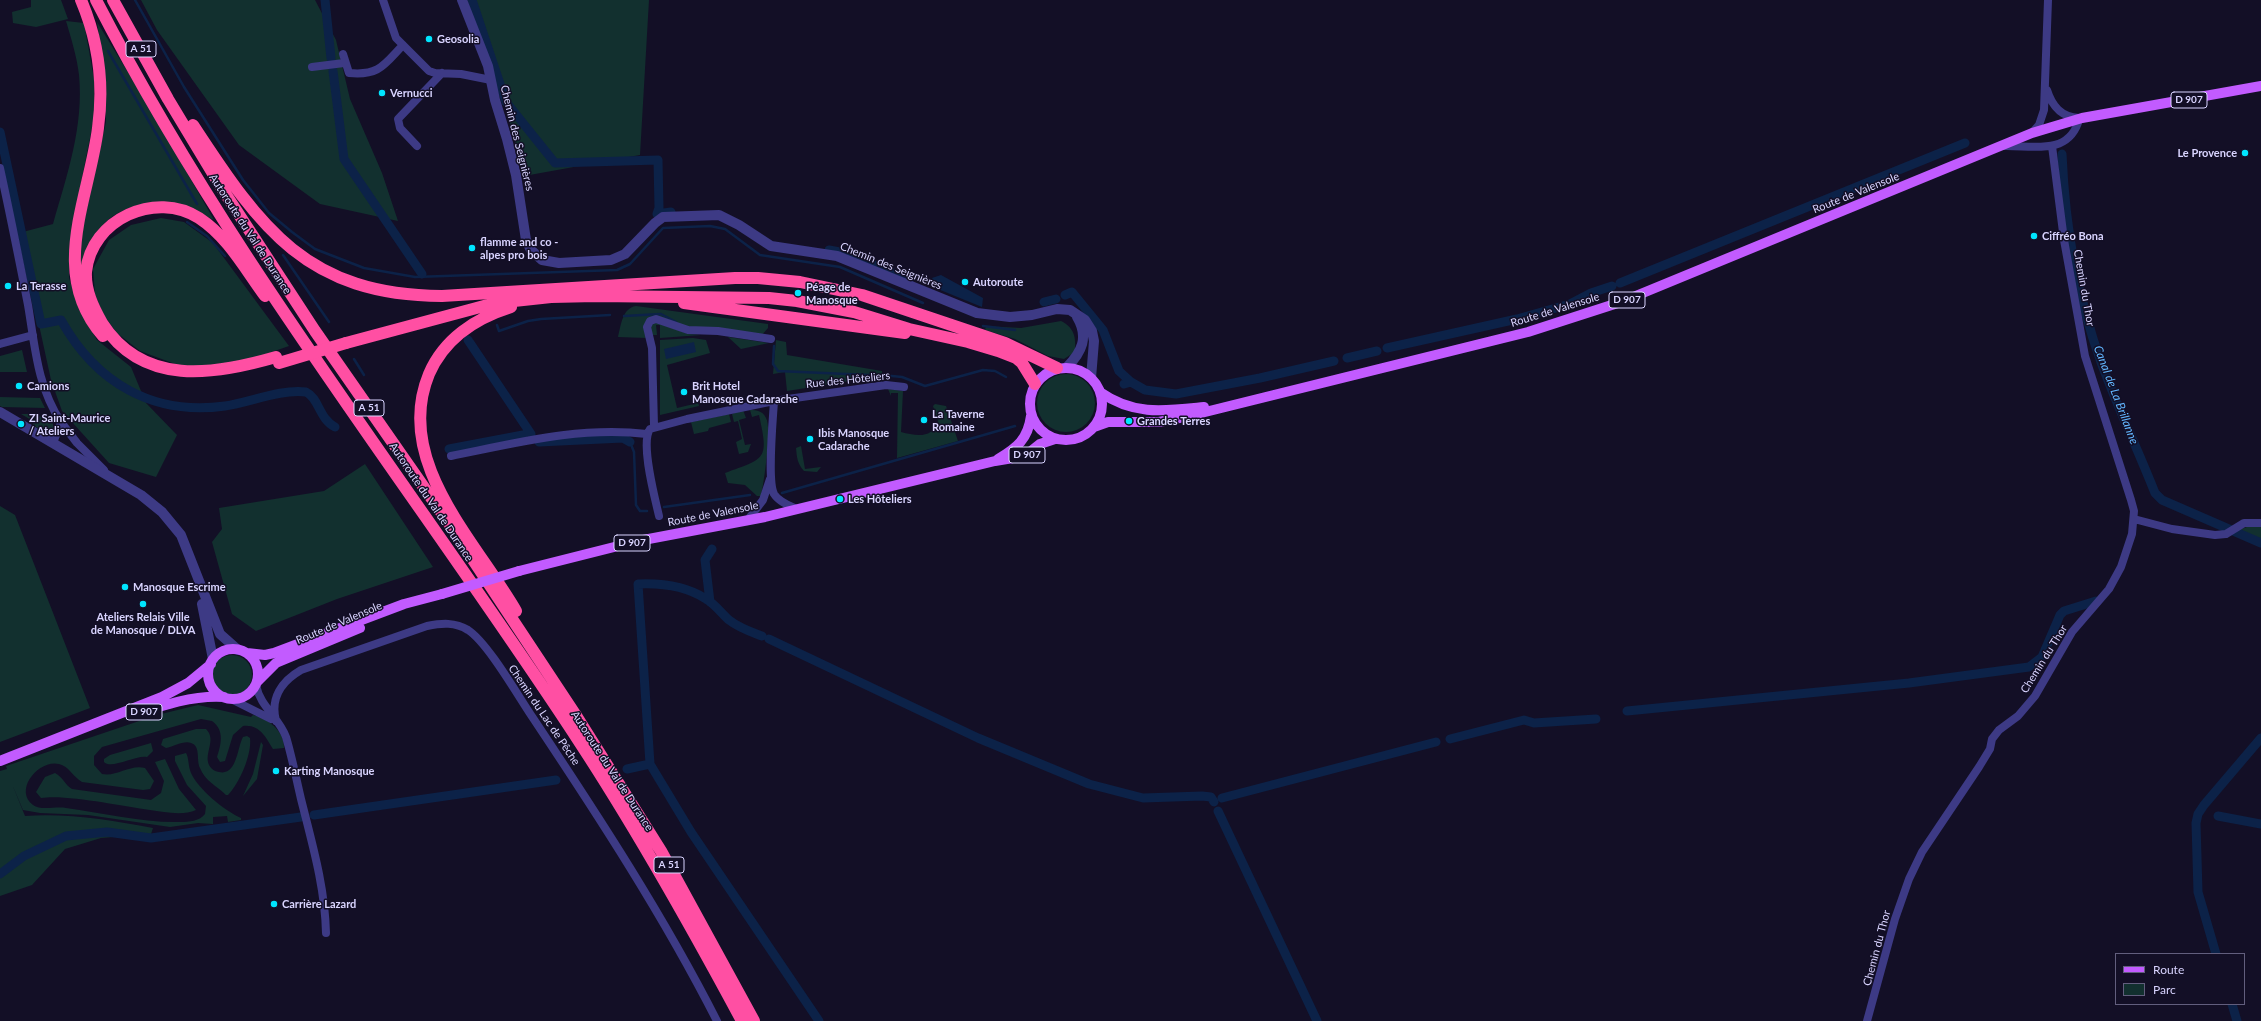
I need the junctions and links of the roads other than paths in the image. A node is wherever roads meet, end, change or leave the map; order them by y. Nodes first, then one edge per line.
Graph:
1 (81, 0) edge
2 (96, 0) edge
3 (113, 0) edge
4 (383, 0) edge
5 (462, 0) edge
6 (2048, 0) edge
7 (403, 45) junction
8 (343, 54) dead end
9 (344, 63) junction
10 (312, 67) dead end
11 (442, 73) junction
12 (491, 80) junction
13 (2261, 86) edge
14 (2046, 88) junction
15 (168, 99) junction
16 (2080, 121) junction
17 (2032, 132) junction
18 (417, 146) dead end
19 (2002, 146) junction
20 (2052, 146) junction
21 (0, 168) edge
22 (555, 289) junction
23 (596, 296) junction
24 (639, 297) junction
25 (1073, 312) junction
26 (909, 329) junction
27 (33, 335) junction
28 (953, 338) junction
29 (770, 339) dead end
30 (344, 341) junction
31 (0, 344) edge
32 (278, 360) junction
33 (1062, 368) junction
34 (1091, 378) junction
35 (334, 384) junction
36 (1035, 384) junction
37 (904, 388) dead end
38 (1100, 392) junction
39 (774, 401) junction
40 (1236, 403) junction
41 (0, 412) edge
42 (1031, 416) junction
43 (61, 422) junction
44 (654, 426) junction
45 (1094, 427) junction
46 (647, 434) junction
47 (1055, 439) junction
48 (53, 443) junction
49 (451, 456) dead end
50 (995, 461) junction
51 (770, 476) junction
52 (111, 478) junction
53 (797, 509) junction
54 (659, 516) dead end
55 (2134, 519) junction
56 (747, 521) junction
57 (2261, 523) edge
58 (194, 569) junction
59 (440, 594) junction
60 (243, 652) junction
61 (212, 662) junction
62 (256, 684) junction
63 (227, 698) junction
64 (575, 714) junction
65 (276, 721) junction
66 (66, 736) junction
67 (0, 761) edge
68 (326, 933) dead end
69 (717, 1021) edge
70 (742, 1021) edge
71 (754, 1021) edge
72 (1867, 1021) edge

1 - 32 highway
2 - 35 highway, Autoroute du Val de Durance / A 51
3 - 15 highway, Autoroute du Val de Durance / A 51
4 - 7 street
5 - 12 street, Chemin des Seignières
6 - 14 street
7 - 9 street
7 - 11 street
8 - 9 street
9 - 10 street
11 - 12 street
11 - 18 street
12 - 25 street, Chemin des Seignières
13 - 16 main road, Route de Valensole / D 907
14 - 16 street
14 - 17 street
15 - 22 highway
15 - 64 highway, Autoroute du Val de Durance / A 51
16 - 17 main road, Route de Valensole / D 907
16 - 19 main road, Route de Valensole / D 907
16 - 20 street
17 - 19 main road, Route de Valensole / D 907
19 - 20 street
19 - 40 main road, Route de Valensole / D 907
20 - 55 street, Chemin du Thor
21 - 27 street
22 - 30 highway
22 - 33 highway
23 - 24 highway
23 - 30 highway
23 - 64 highway
24 - 26 highway
24 - 26 highway
24 - 28 highway
24 - 28 highway
25 - 33 street
25 - 34 street
26 - 28 highway
27 - 31 street
27 - 43 street
28 - 36 highway
29 - 44 street
30 - 32 highway
32 - 35 highway
33 - 34 main road
33 - 36 main road
34 - 38 main road
35 - 70 highway, Autoroute du Val de Durance / A 51
36 - 42 main road
37 - 39 street, Rue des Hôteliers
38 - 40 main road, Route de Valensole / D 907
38 - 45 main road
39 - 44 street, Rue des Hôteliers
39 - 51 street
40 - 45 main road, Route de Valensole / D 907
41 - 48 street
42 - 47 main road
42 - 50 main road, Route de Valensole / D 907
43 - 48 street
43 - 52 street
44 - 46 street
45 - 47 main road
46 - 49 street
46 - 54 street
47 - 50 main road, Route de Valensole / D 907
48 - 52 street
50 - 53 main road, Route de Valensole / D 907
51 - 53 street
51 - 56 street
52 - 58 street
53 - 56 main road, Route de Valensole / D 907
55 - 57 street
55 - 72 street, Chemin du Thor
56 - 59 main road, Route de Valensole / D 907, bridge
58 - 60 street
58 - 61 street
59 - 60 main road, Route de Valensole / D 907
59 - 62 main road, Route de Valensole / D 907
60 - 61 main road
60 - 62 main road
61 - 63 main road
61 - 66 main road, D 907
62 - 63 main road
62 - 65 street
63 - 65 street
63 - 66 main road, D 907
64 - 71 highway, Autoroute du Val de Durance / A 51
65 - 68 street
65 - 69 street, Chemin du Lac de Pêche
66 - 67 main road, D 907

